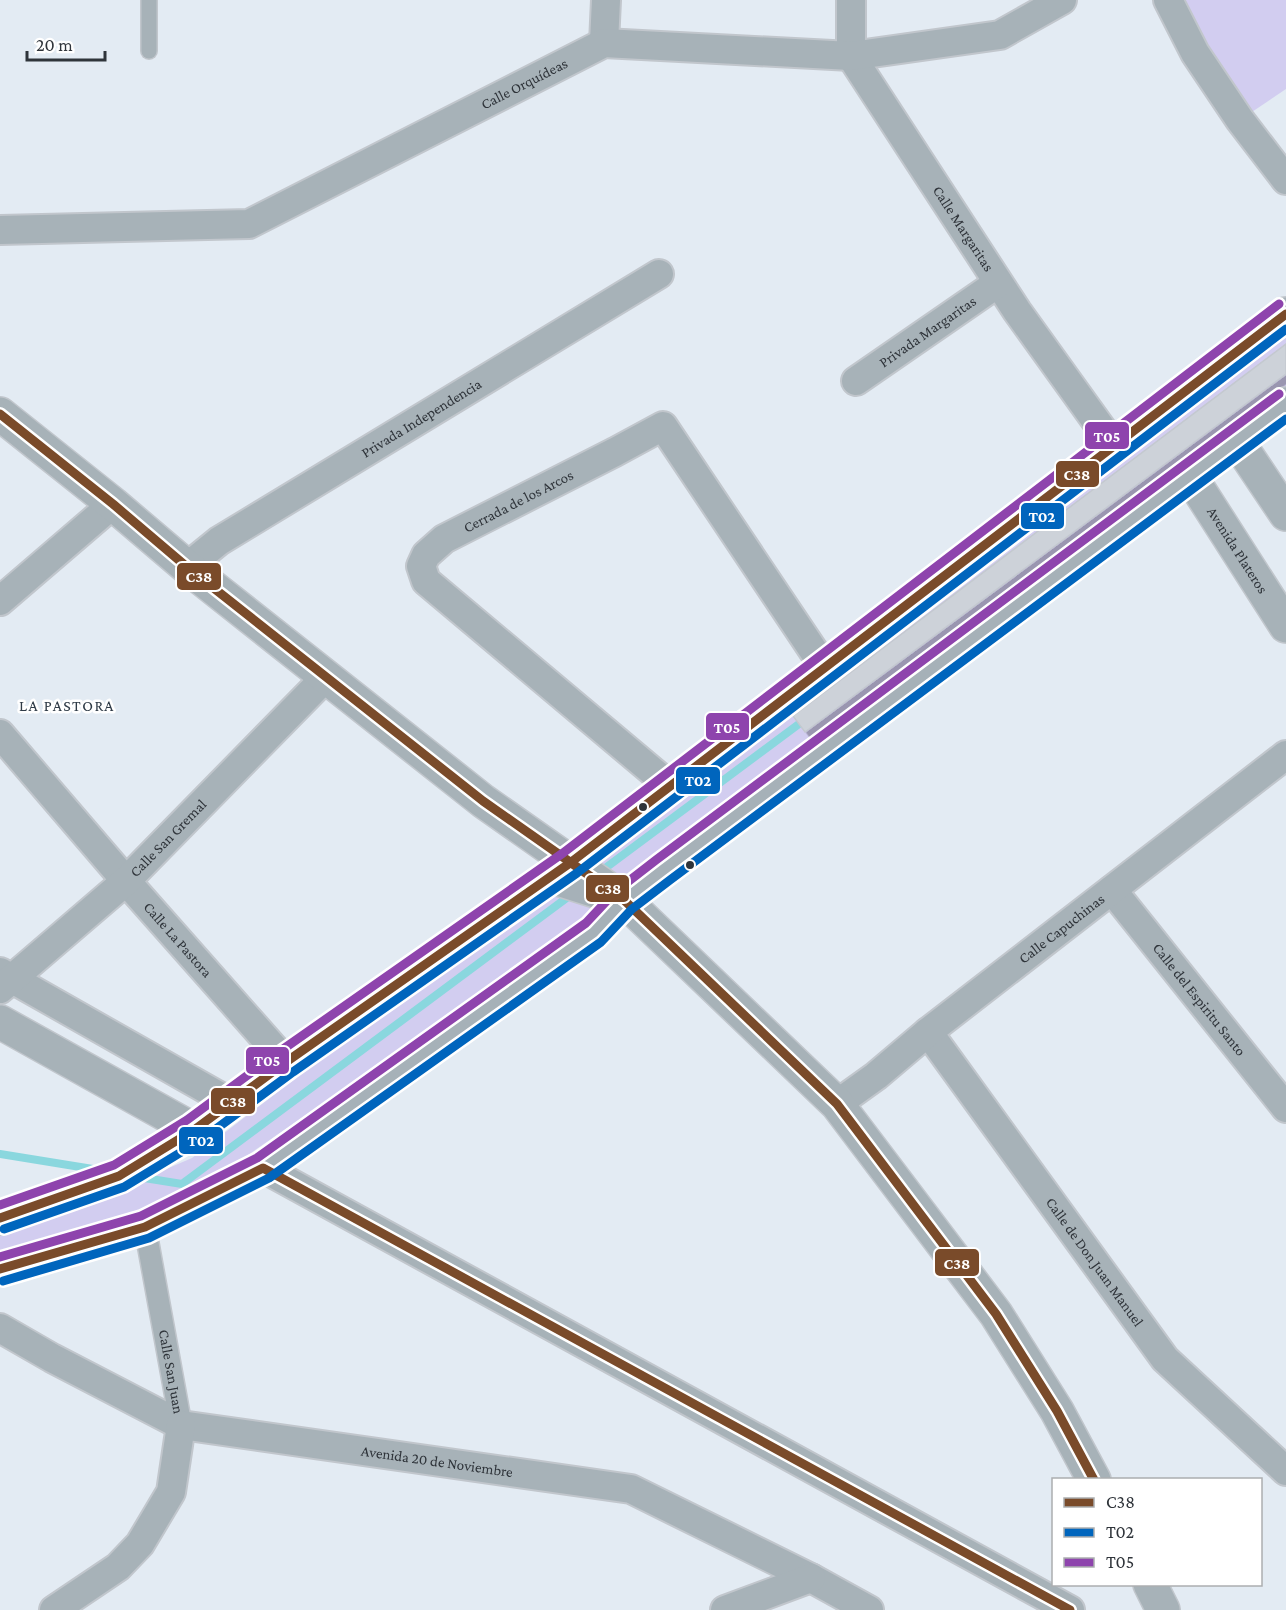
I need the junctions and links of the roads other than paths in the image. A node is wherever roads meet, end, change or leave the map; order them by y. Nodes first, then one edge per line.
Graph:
1 (149, 0) edge
2 (606, 0) edge
3 (851, 0) edge
4 (1062, 0) edge
5 (1168, 0) edge
6 (604, 44) junction
7 (149, 51) dead end
8 (850, 56) junction
9 (1286, 180) edge
10 (0, 230) edge
11 (658, 274) dead end
12 (999, 283) junction
13 (1286, 314) edge
14 (856, 381) dead end
15 (1286, 404) edge
16 (0, 414) edge
17 (1237, 441) junction
18 (1114, 446) junction
19 (1190, 476) junction
20 (113, 504) junction
21 (1286, 514) edge
22 (187, 567) junction
23 (0, 601) edge
24 (1286, 626) edge
25 (825, 668) junction
26 (326, 677) junction
27 (0, 734) edge
28 (1286, 755) edge
29 (670, 786) junction
30 (561, 870) junction
31 (126, 881) junction
32 (1112, 890) junction
33 (624, 900) junction
34 (4, 980) edge
35 (0, 1022) edge
36 (928, 1032) junction
37 (286, 1062) junction
38 (231, 1104) junction
39 (837, 1104) junction
40 (1286, 1108) edge
41 (194, 1130) junction
42 (263, 1168) junction
43 (0, 1218) edge
44 (145, 1227) junction
45 (0, 1269) edge
46 (0, 1328) edge
47 (181, 1425) junction
48 (1286, 1470) edge
49 (1093, 1478) edge
50 (811, 1578) junction
51 (1151, 1586) edge
52 (54, 1610) edge
53 (725, 1610) edge
54 (868, 1610) edge
55 (1070, 1610) edge
56 (1163, 1610) edge

1 - 7 lane
2 - 6 street
3 - 8 street
4 - 8 street, Calle Orquídeas
5 - 9 street
6 - 8 street, Calle Orquídeas
6 - 10 street, Calle Orquídeas
8 - 12 street, Calle Margaritas
11 - 22 street, Privada Independencia
12 - 14 street, Privada Margaritas
12 - 18 street, Calle Margaritas
13 - 18 main road
15 - 17 main road
16 - 20 street
17 - 19 main road
17 - 21 street
18 - 25 main road
19 - 24 street, Avenida Plateros
19 - 33 main road
20 - 22 street
20 - 23 street
22 - 26 street
25 - 29 main road
25 - 29 street, Cerrada de los Arcos
26 - 30 street
26 - 31 street, Calle San Gremal
27 - 31 street, Calle La Pastora
28 - 32 street, Calle Capuchinas
29 - 30 main road
30 - 33 main road
30 - 37 main road
31 - 34 street, Calle San Gremal
31 - 37 street, Calle La Pastora
32 - 36 street, Calle Capuchinas
32 - 40 street, Calle del Espiritu Santo
33 - 39 street
33 - 42 main road
34 - 38 street
35 - 41 street
36 - 39 street, Calle Capuchinas
36 - 48 street, Calle de Don Juan Manuel
37 - 38 main road
38 - 41 main road
39 - 49 street
41 - 43 main road
42 - 44 main road
42 - 55 street
44 - 45 main road
44 - 47 street, Calle San Juan
46 - 47 street, Avenida 20 de Noviembre
47 - 50 street, Avenida 20 de Noviembre
47 - 52 street, Calle San Juan
50 - 53 street
50 - 54 street, Avenida 20 de Noviembre
51 - 56 street

